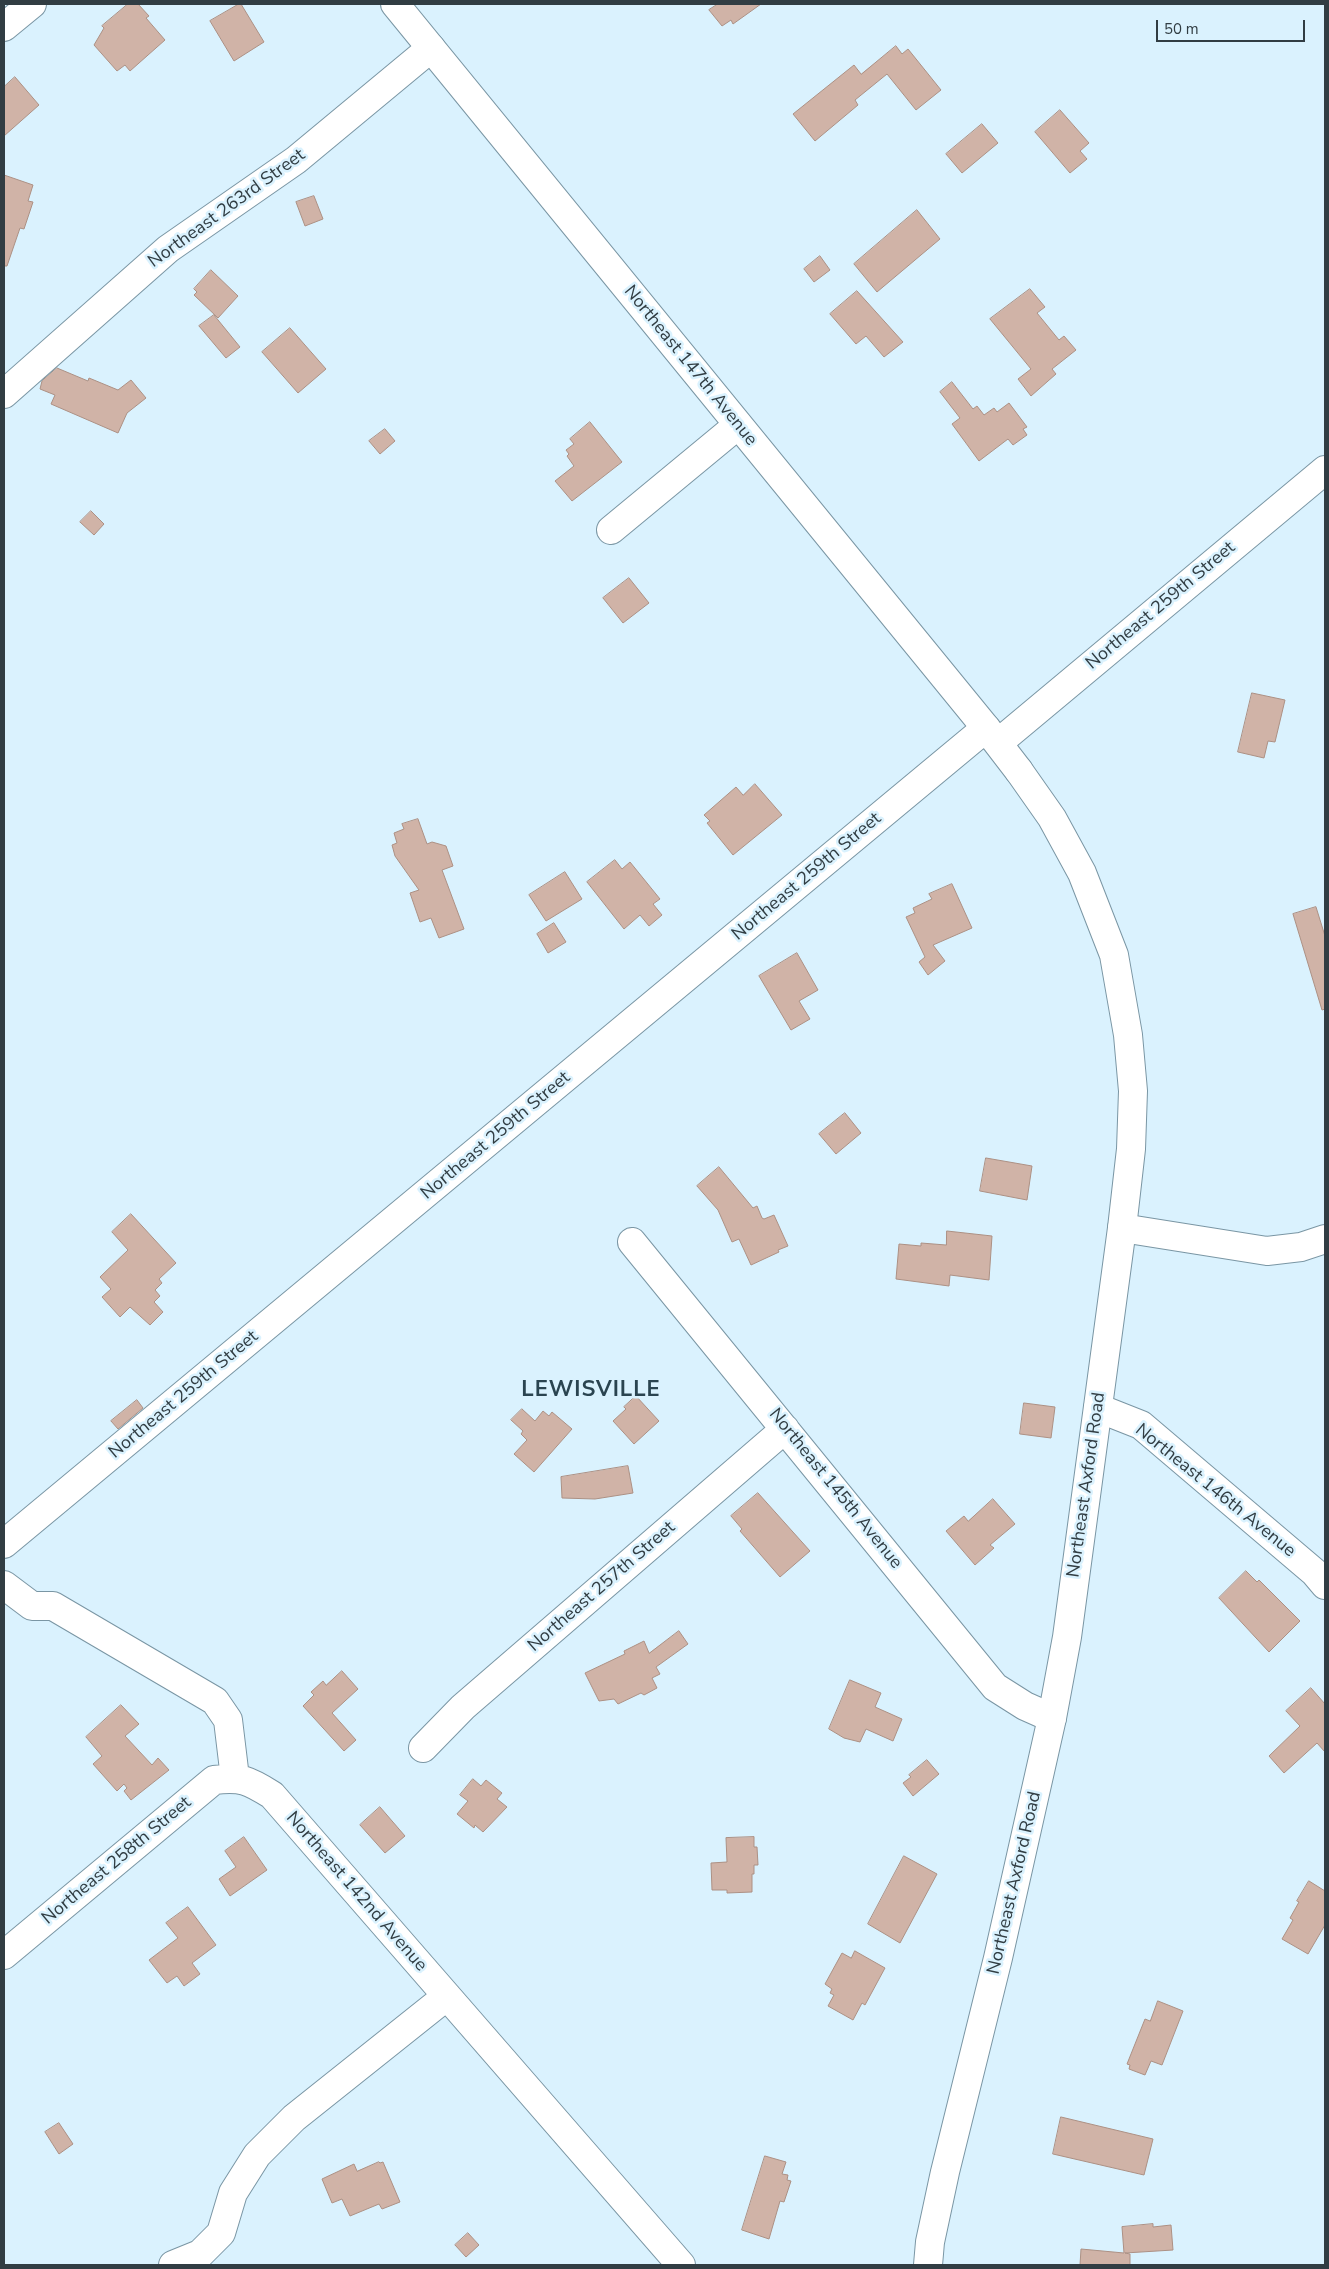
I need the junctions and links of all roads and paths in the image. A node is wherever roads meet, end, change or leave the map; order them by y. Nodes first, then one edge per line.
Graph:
1 (32, 4) edge
2 (395, 4) edge
3 (4, 27) edge
4 (431, 48) junction
5 (4, 394) edge
6 (738, 425) junction
7 (1325, 470) edge
8 (611, 530) dead end
9 (992, 735) junction
10 (1122, 1228) junction
11 (1325, 1239) edge
12 (632, 1242) dead end
13 (1098, 1408) junction
14 (785, 1429) junction
15 (9, 1534) edge
16 (4, 1584) edge
17 (1325, 1585) edge
18 (1052, 1718) junction
19 (423, 1748) dead end
20 (235, 1778) junction
21 (4, 1955) edge
22 (446, 1996) junction
23 (173, 2265) edge
24 (681, 2265) edge
25 (928, 2265) edge

1 - 3 street
2 - 4 street, Northeast 147th Avenue
4 - 5 street, Northeast 263rd Street
4 - 6 street, Northeast 147th Avenue
6 - 8 street
6 - 9 street, Northeast 147th Avenue
7 - 9 street, Northeast 259th Street
9 - 10 street, Northeast Axford Road
9 - 15 street, Northeast 259th Street
10 - 11 street
10 - 13 street, Northeast Axford Road
12 - 14 street, Northeast 145th Avenue
13 - 17 street, Northeast 146th Avenue
13 - 18 street, Northeast Axford Road
14 - 18 street, Northeast 145th Avenue
14 - 19 street, Northeast 257th Street
16 - 20 street
18 - 25 street, Northeast Axford Road
20 - 21 street, Northeast 258th Street
20 - 22 street, Northeast 142nd Avenue
22 - 23 street
22 - 24 street, Northeast 142nd Avenue

